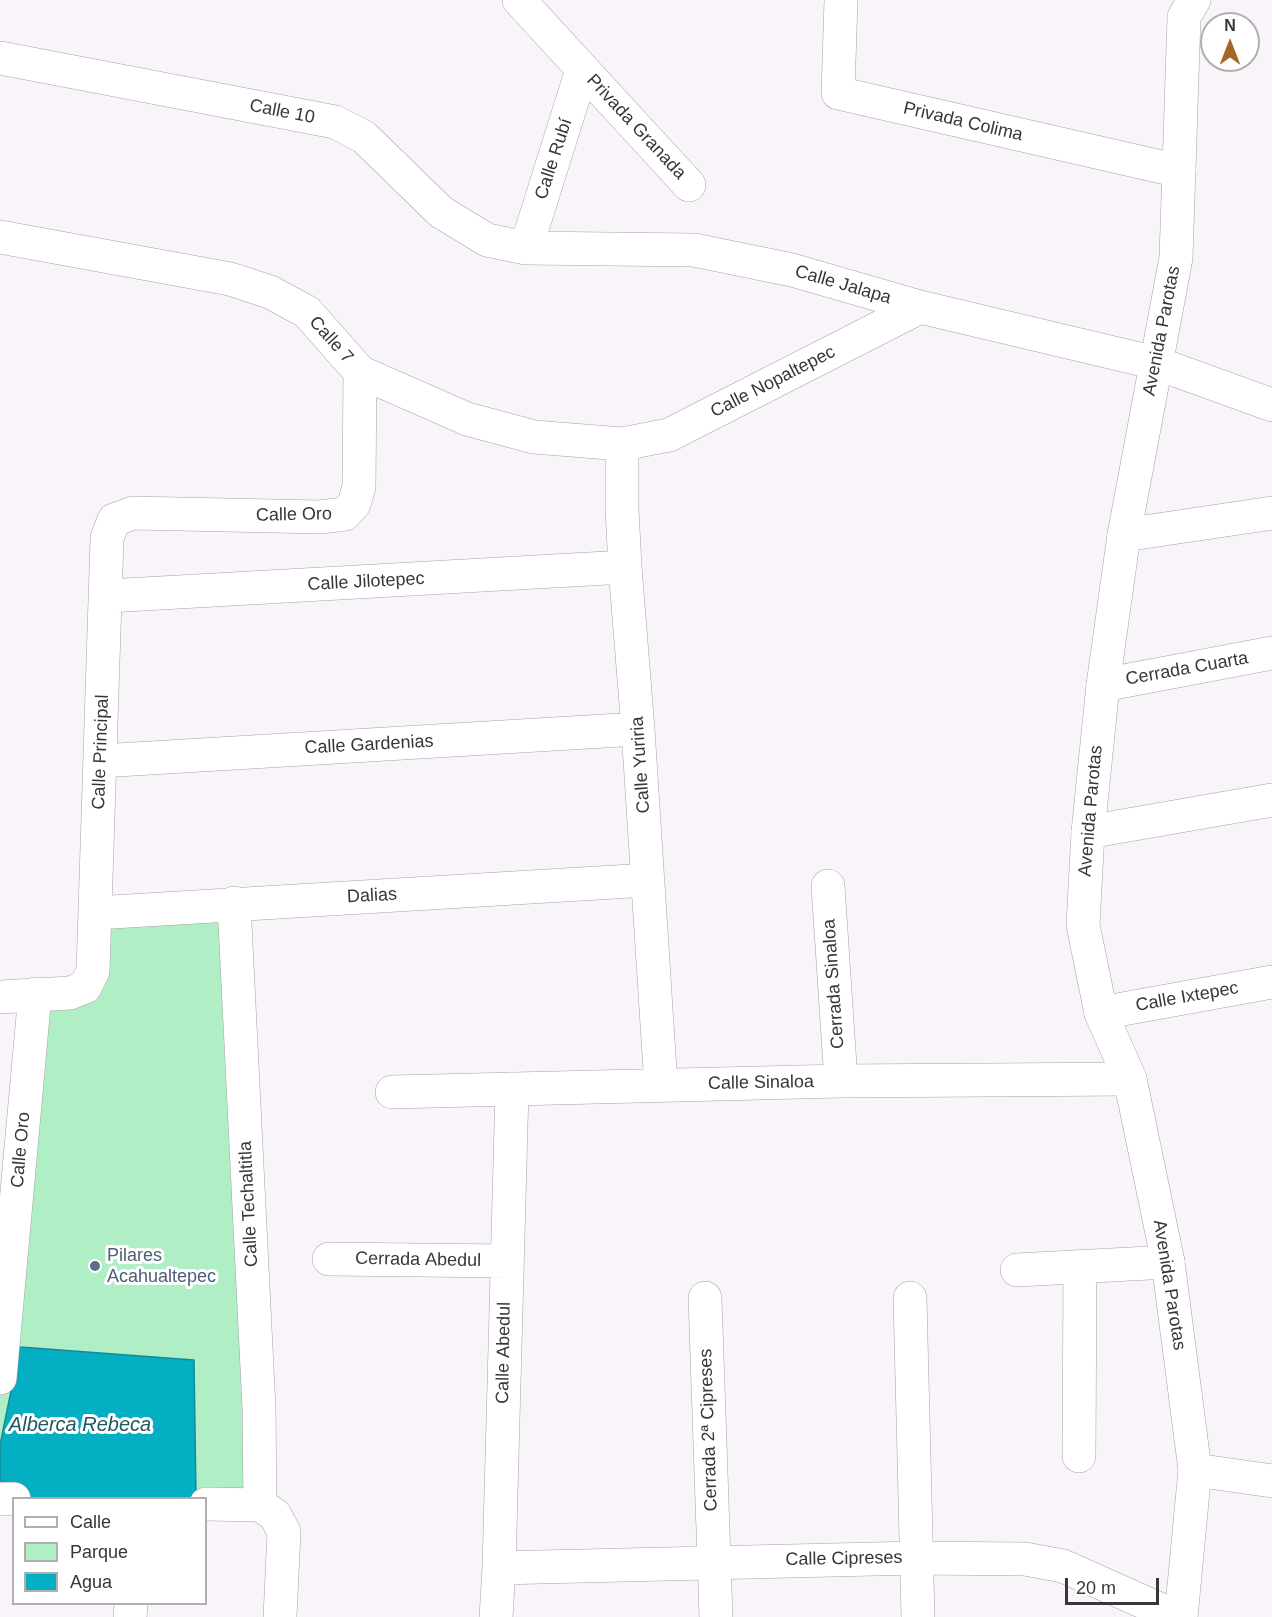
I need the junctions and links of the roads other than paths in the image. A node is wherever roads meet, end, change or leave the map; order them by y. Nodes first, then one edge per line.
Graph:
1 (519, 0) edge
2 (841, 0) edge
3 (1194, 0) edge
4 (0, 58) edge
5 (582, 70) junction
6 (1179, 171) junction
7 (689, 184) dead end
8 (0, 237) edge
9 (526, 248) junction
10 (920, 307) junction
11 (1156, 363) junction
12 (360, 372) junction
13 (1272, 405) edge
14 (622, 444) junction
15 (134, 513) joint
16 (1272, 513) edge
17 (1124, 535) junction
18 (626, 567) junction
19 (107, 596) junction
20 (1272, 654) edge
21 (1103, 685) junction
22 (638, 729) junction
23 (100, 761) junction
24 (1272, 800) edge
25 (1088, 832) junction
26 (648, 879) junction
27 (828, 886) dead end
28 (234, 903) junction
29 (95, 913) junction
30 (1272, 982) edge
31 (35, 994) junction
32 (0, 997) edge
33 (1101, 1013) junction
34 (1130, 1079) junction
35 (841, 1081) junction
36 (661, 1086) junction
37 (512, 1089) junction
38 (392, 1092) dead end
39 (329, 1259) dead end
40 (507, 1261) junction
41 (1168, 1262) junction
42 (1080, 1267) junction
43 (1017, 1270) dead end
44 (705, 1298) dead end
45 (910, 1298) dead end
46 (0, 1378) edge
47 (1079, 1456) dead end
48 (1195, 1470) junction
49 (1272, 1481) edge
50 (207, 1504) edge
51 (260, 1505) junction
52 (916, 1558) junction
53 (714, 1562) junction
54 (499, 1568) junction
55 (280, 1617) edge
56 (496, 1617) edge
57 (716, 1617) edge
58 (918, 1617) edge
59 (1179, 1617) edge

1 - 5 street, Privada Granada
2 - 6 street, Privada Colima
3 - 6 street, Avenida Parotas
4 - 9 street, Calle 10
5 - 7 street, Privada Granada
5 - 9 street, Calle Rubí
6 - 11 street, Avenida Parotas
8 - 12 street, Calle 7
9 - 10 street, Calle Jalapa
10 - 11 street, Calle Jalapa
10 - 14 street, Calle Nopaltepec
11 - 13 street, Calle Jalapa
11 - 17 street, Avenida Parotas
12 - 14 street, Calle 7
12 - 15 street, Calle Oro
14 - 18 street, Calle Yuriria
15 - 19 street, Calle Principal
16 - 17 street
17 - 21 street, Avenida Parotas
18 - 19 street, Calle Jilotepec
18 - 22 street, Calle Yuriria
19 - 23 street, Calle Principal
20 - 21 street, Cerrada Cuarta
21 - 25 street, Avenida Parotas
22 - 23 street, Calle Gardenias
22 - 26 street, Calle Yuriria
23 - 29 street, Calle Principal
24 - 25 street
25 - 33 street, Avenida Parotas
26 - 28 street, Dalias
26 - 36 street, Calle Yuriria
27 - 35 street, Cerrada Sinaloa
28 - 29 street, Dalias
28 - 51 street, Calle Techaltitla
29 - 31 street, Calle Principal
30 - 33 street, Calle Ixtepec
31 - 32 street
31 - 46 street, Calle Oro
33 - 34 street, Avenida Parotas
34 - 35 street, Calle Sinaloa
34 - 41 street, Avenida Parotas
35 - 36 street, Calle Sinaloa
36 - 37 street, Calle Sinaloa
37 - 38 street, Calle Sinaloa
37 - 40 street, Calle Abedul
39 - 40 street, Cerrada Abedul
40 - 54 street, Calle Abedul
41 - 42 street
41 - 48 street, Avenida Parotas
42 - 43 street
42 - 47 street
44 - 53 street, Cerrada 2ª Cipreses
45 - 52 street
48 - 49 street
48 - 59 street, Avenida Parotas
50 - 51 street
51 - 55 street
52 - 53 street, Calle Cipreses
52 - 58 street
52 - 59 street, Calle Cipreses
53 - 54 street, Calle Cipreses
53 - 57 street, Cerrada 2ª Cipreses
54 - 56 street, Calle Abedul

